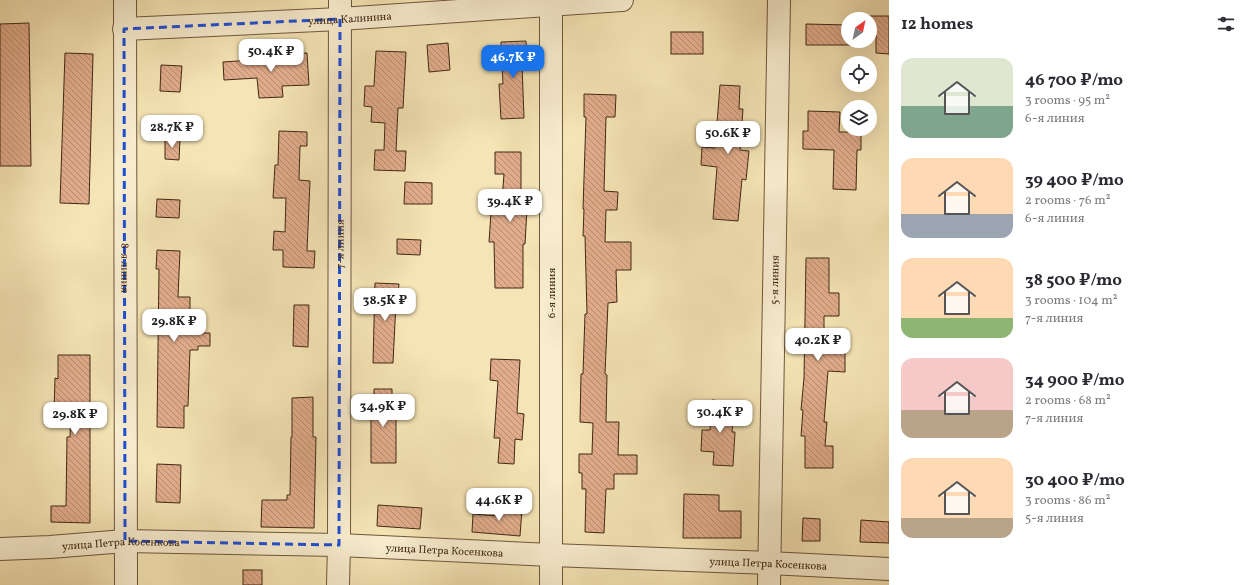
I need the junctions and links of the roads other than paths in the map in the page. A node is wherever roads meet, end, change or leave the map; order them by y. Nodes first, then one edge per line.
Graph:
1 (125, 0) edge
2 (622, 0) edge
3 (779, 0) edge
4 (551, 2) edge
5 (340, 10) edge
6 (124, 29) junction
7 (125, 541) junction
8 (339, 545) junction
9 (0, 549) edge
10 (551, 555) junction
11 (769, 563) junction
12 (889, 569) edge
13 (126, 585) edge
14 (338, 585) edge
15 (552, 585) edge
16 (769, 585) edge

1 - 6 street, 8-я линия
2 - 4 street, улица Калинина
3 - 11 street, 5-я линия
4 - 5 street, улица Калинина
4 - 10 street, 6-я линия
5 - 6 street, улица Калинина
5 - 8 street, 7-я линия
6 - 7 street, 8-я линия
7 - 8 street, улица Петра Косенкова
7 - 9 street, улица Петра Косенкова
7 - 13 street, 8-я линия
8 - 10 street, улица Петра Косенкова
8 - 14 street, 7-я линия
10 - 11 street, улица Петра Косенкова
10 - 15 street, 6-я линия
11 - 12 street, улица Петра Косенкова
11 - 16 street, 5-я линия

